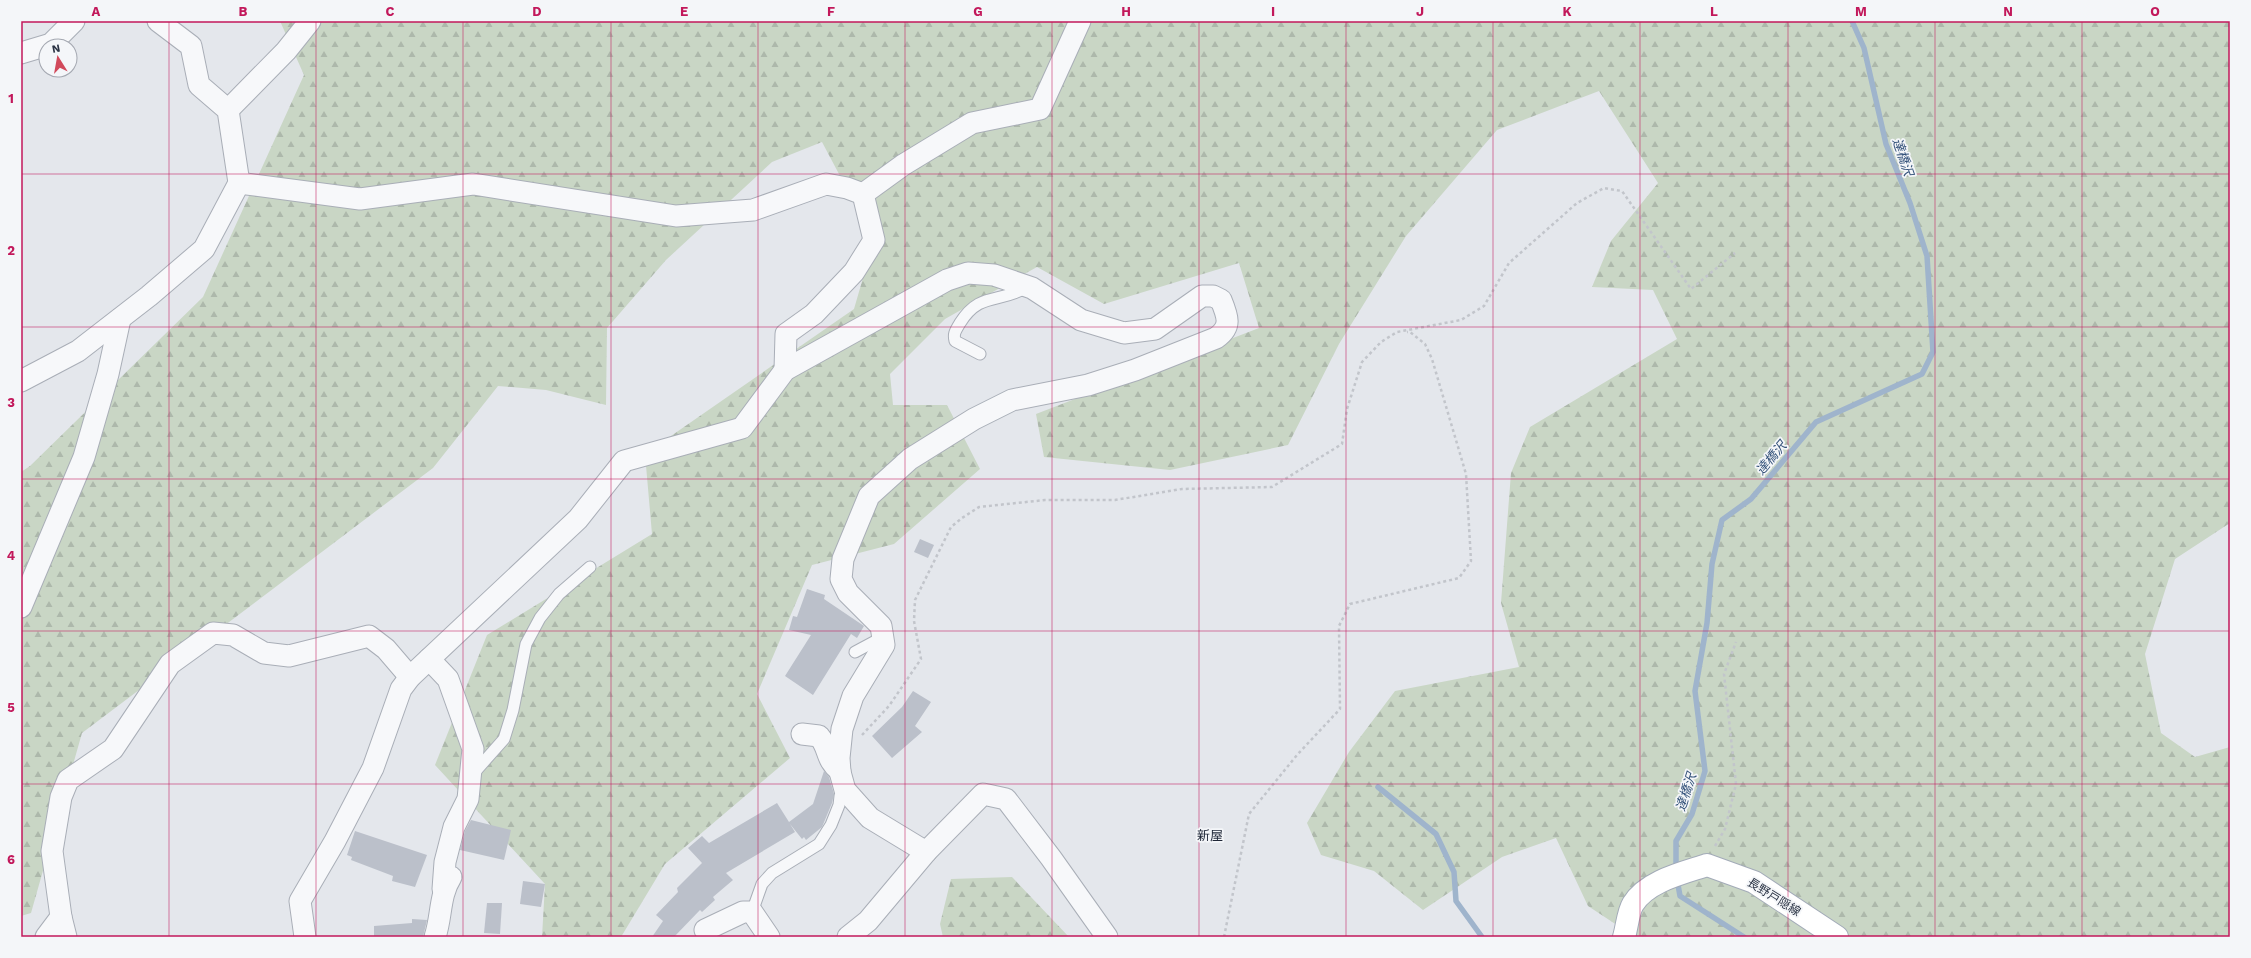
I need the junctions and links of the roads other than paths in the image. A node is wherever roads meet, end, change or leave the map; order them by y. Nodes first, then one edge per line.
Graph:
1 (74, 21) edge
2 (158, 21) edge
3 (310, 21) edge
4 (1080, 21) edge
5 (21, 53) edge
6 (228, 110) junction
7 (239, 183) junction
8 (863, 194) junction
9 (1027, 287) junction
10 (120, 318) junction
11 (980, 354) dead end
12 (785, 370) junction
13 (21, 381) edge
14 (590, 567) dead end
15 (21, 607) edge
16 (883, 637) junction
17 (855, 652) dead end
18 (429, 659) junction
19 (410, 677) junction
20 (802, 734) dead end
21 (842, 773) junction
22 (471, 776) junction
23 (926, 852) junction
24 (458, 865) dead end
25 (443, 889) junction
26 (752, 912) junction
27 (61, 917) junction
28 (705, 930) dead end
29 (46, 937) edge
30 (66, 937) edge
31 (305, 937) edge
32 (435, 937) edge
33 (769, 937) edge
34 (848, 937) edge
35 (1107, 937) edge
36 (1624, 937) edge
37 (1837, 937) edge

1 - 5 street
2 - 6 street
3 - 6 street
4 - 8 street
6 - 7 street
7 - 8 street
7 - 10 street
8 - 12 street
9 - 11 lane
9 - 12 street
9 - 16 street
10 - 13 street
10 - 15 street
12 - 18 street
14 - 22 lane
16 - 17 lane
16 - 21 street
18 - 19 street
18 - 22 street
19 - 27 street
19 - 31 street
20 - 21 street
21 - 23 street
21 - 26 lane
22 - 25 street
23 - 34 street
23 - 35 street
24 - 25 street
25 - 32 street
26 - 28 street
26 - 33 street
27 - 29 street
27 - 30 street
36 - 37 main road, 長野戸隠線

